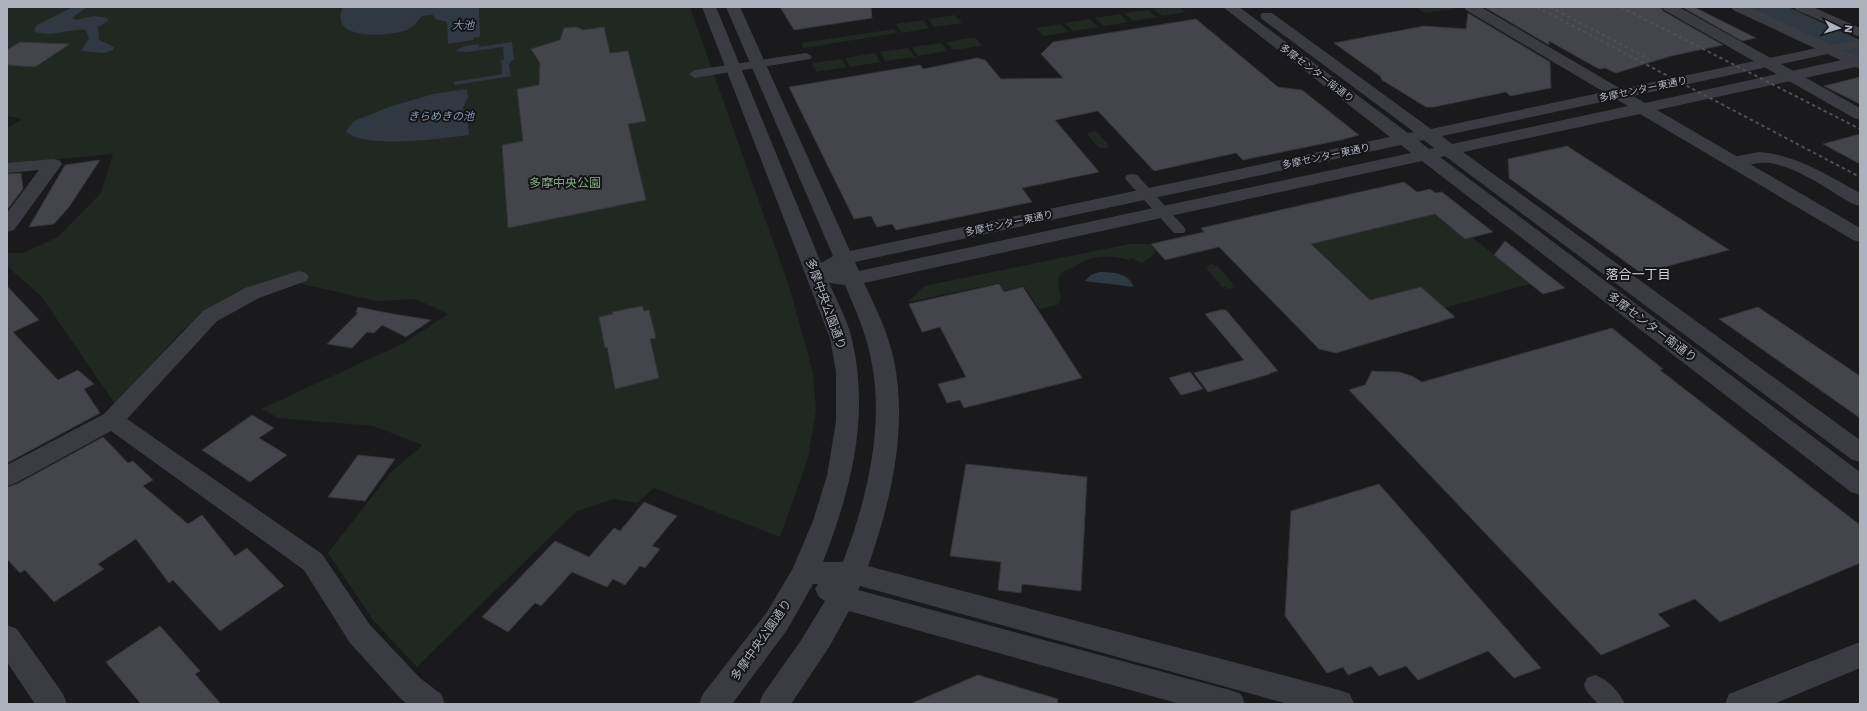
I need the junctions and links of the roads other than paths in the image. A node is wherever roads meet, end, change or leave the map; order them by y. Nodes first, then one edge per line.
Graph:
1 (709, 7) edge
2 (733, 7) edge
3 (1230, 7) edge
4 (1255, 7) edge
5 (1471, 7) edge
6 (1669, 7) edge
7 (1738, 7) edge
8 (1801, 7) edge
9 (1860, 33) edge
10 (1860, 43) edge
11 (1836, 49) junction
12 (806, 57) dead end
13 (1859, 62) edge
14 (1769, 63) junction
15 (695, 74) dead end
16 (1792, 76) junction
17 (1620, 94) junction
18 (1643, 108) junction
19 (1860, 114) edge
20 (1404, 140) junction
21 (1425, 145) junction
22 (1447, 150) junction
23 (1734, 162) junction
24 (7, 168) edge
25 (1132, 178) dead end
26 (1860, 200) edge
27 (7, 226) edge
28 (1179, 230) dead end
29 (1860, 236) edge
30 (848, 268) junction
31 (816, 276) junction
32 (299, 277) dead end
33 (112, 420) junction
34 (1860, 453) edge
35 (7, 476) edge
36 (1860, 485) edge
37 (805, 573) junction
38 (847, 585) junction
39 (7, 638) edge
40 (1860, 655) edge
41 (1595, 685) dead end
42 (52, 704) edge
43 (430, 704) edge
44 (714, 704) edge
45 (774, 704) edge
46 (1230, 704) edge
47 (1339, 704) edge
48 (1613, 704) edge
49 (1740, 704) edge

1 - 31 street, 多摩中央公園通り
2 - 30 street
3 - 20 street, 多摩センター南通り
4 - 21 street, 多摩センター南通り
5 - 17 street
6 - 14 street
7 - 11 street
8 - 9 street
10 - 11 street, 多摩センター東通り
11 - 13 street
11 - 14 street, 多摩センター東通り
12 - 15 street
13 - 16 street, 多摩センター東通り
14 - 16 street
14 - 17 street, 多摩センター東通り
16 - 18 street, 多摩センター東通り
16 - 19 street
17 - 18 street
17 - 21 street, 多摩センター東通り
18 - 22 street, 多摩センター東通り
18 - 23 street
20 - 21 street, 多摩センター南通り
20 - 30 street, 多摩センター東通り
21 - 22 street, 多摩センター東通り
21 - 30 street, 多摩センター東通り
21 - 36 street, 多摩センター南通り
22 - 34 street, 多摩センター南通り
23 - 26 street
23 - 29 street
24 - 27 street
25 - 28 street
30 - 31 street
30 - 38 street
31 - 37 street, 多摩中央公園通り
32 - 33 street
33 - 35 street
33 - 43 street
37 - 38 street
37 - 44 street, 多摩中央公園通り
38 - 45 street
38 - 46 street
38 - 47 street
39 - 42 street
40 - 49 street
41 - 48 street

